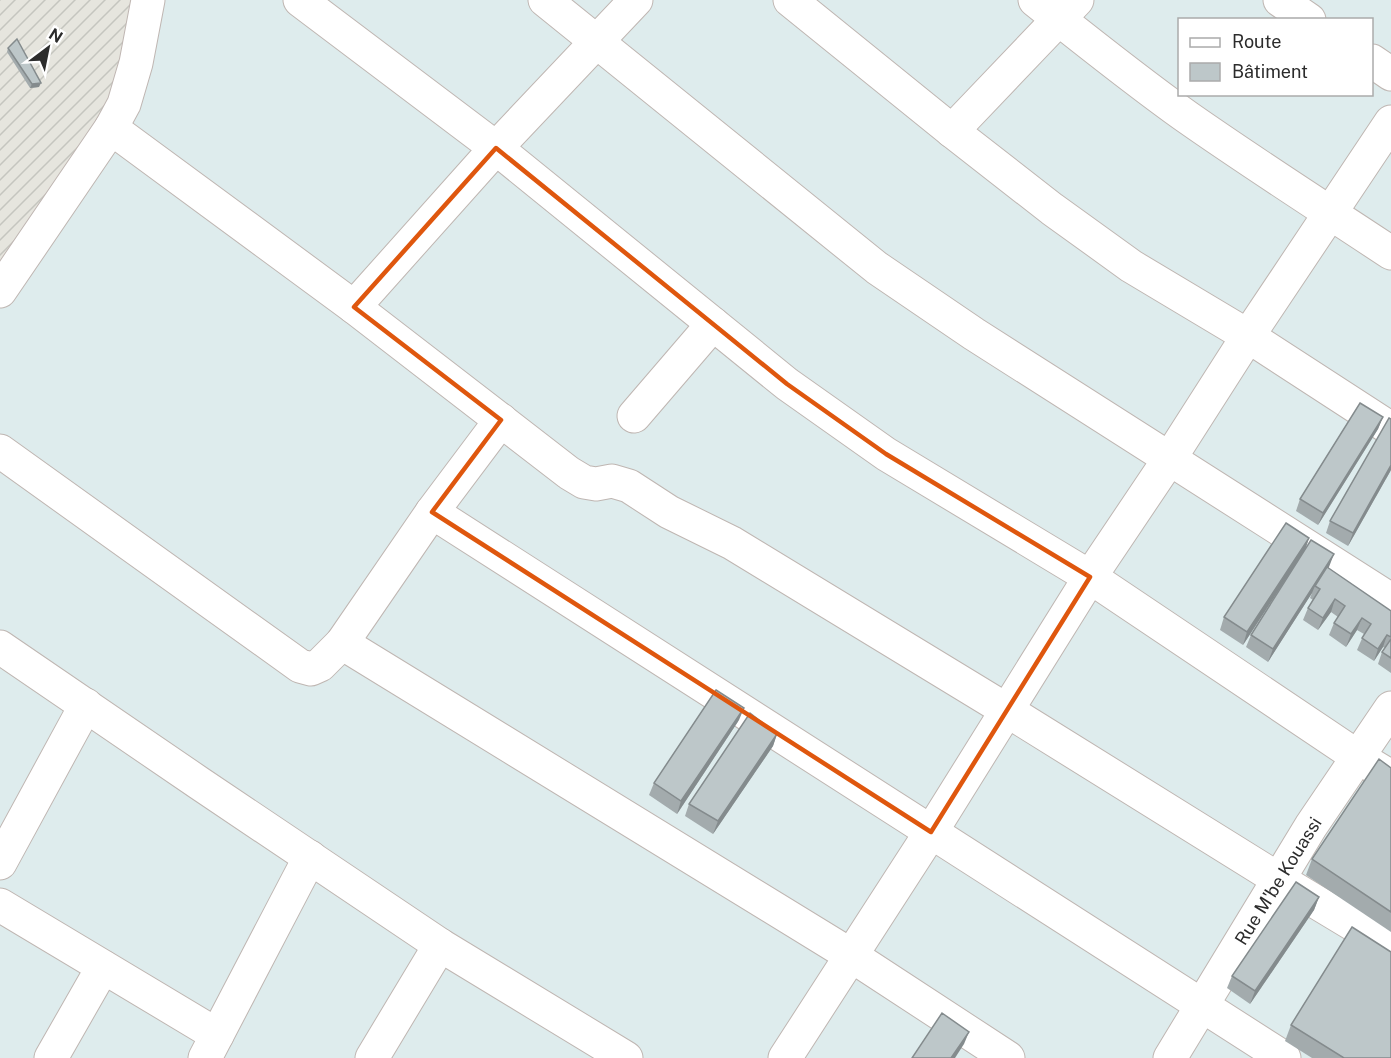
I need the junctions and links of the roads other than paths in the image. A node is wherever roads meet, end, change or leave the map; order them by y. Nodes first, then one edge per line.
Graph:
1 (148, 0) edge
2 (300, 0) edge
3 (545, 0) edge
4 (636, 0) edge
5 (790, 0) edge
6 (1280, 0) edge
7 (1058, 6) edge
8 (1306, 18) edge
9 (597, 41) junction
10 (1373, 62) edge
11 (1391, 74) edge
12 (1391, 122) edge
13 (111, 129) junction
14 (952, 131) junction
15 (496, 148) junction
16 (1331, 213) junction
17 (1391, 253) edge
18 (0, 291) edge
19 (354, 307) junction
20 (713, 324) junction
21 (1248, 336) junction
22 (634, 416) dead end
23 (501, 420) junction
24 (1391, 429) edge
25 (0, 451) edge
26 (1170, 458) junction
27 (432, 512) junction
28 (1090, 577) junction
29 (1391, 600) edge
30 (342, 643) junction
31 (0, 647) edge
32 (86, 705) junction
33 (1391, 708) edge
34 (1008, 711) junction
35 (1358, 757) junction
36 (1391, 777) edge
37 (931, 832) junction
38 (310, 857) junction
39 (0, 863) edge
40 (1278, 879) junction
41 (0, 905) edge
42 (440, 945) junction
43 (1391, 947) edge
44 (852, 956) junction
45 (103, 967) junction
46 (1203, 1006) junction
47 (211, 1047) edge
48 (51, 1058) edge
49 (372, 1058) edge
50 (626, 1058) edge
51 (785, 1058) edge
52 (1008, 1058) edge
53 (1170, 1058) edge
54 (1284, 1058) edge

1 - 13 street
2 - 15 street
3 - 9 street
4 - 9 street
5 - 14 street
6 - 8 street
7 - 14 street
7 - 16 street
9 - 15 street
9 - 26 street
10 - 11 street
12 - 16 street
13 - 18 street
13 - 19 street
14 - 21 street
15 - 19 street
15 - 20 street
16 - 17 street
16 - 21 street
19 - 23 street
20 - 22 street
20 - 28 street
21 - 24 street
21 - 26 street
23 - 27 street
23 - 34 street
25 - 30 street
26 - 28 street
26 - 29 street
27 - 30 street
27 - 37 street
28 - 34 street
28 - 35 street
30 - 44 street
31 - 32 street
32 - 38 street
32 - 39 street
33 - 35 street, Rue M'be Kouassi
34 - 37 street
34 - 40 street
35 - 36 street
35 - 40 street, Rue M'be Kouassi
37 - 44 street
37 - 46 street
38 - 42 street
38 - 47 street
40 - 43 street
40 - 46 street, Rue M'be Kouassi
41 - 45 street
42 - 49 street
42 - 50 street
44 - 51 street
44 - 52 street
45 - 47 street
45 - 48 street
46 - 53 street, Rue M'be Kouassi
46 - 54 street

